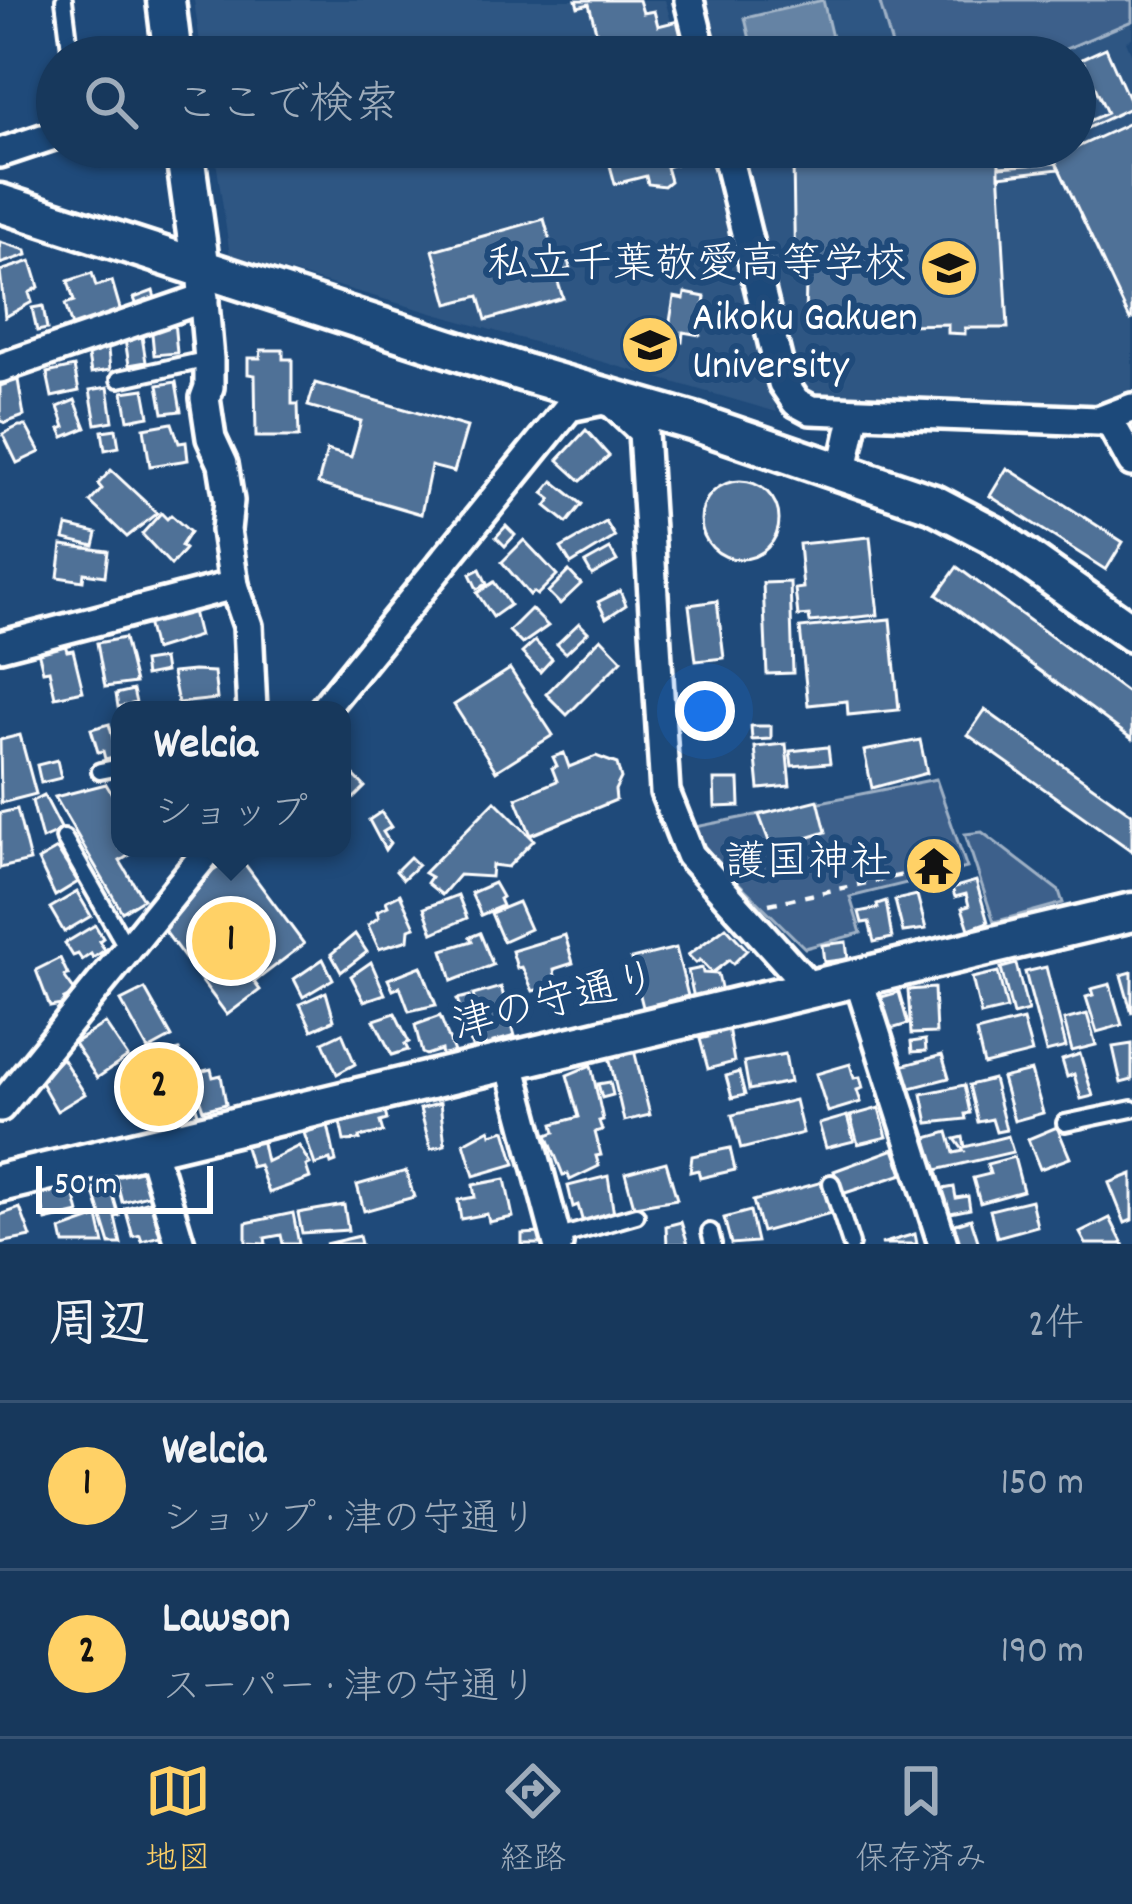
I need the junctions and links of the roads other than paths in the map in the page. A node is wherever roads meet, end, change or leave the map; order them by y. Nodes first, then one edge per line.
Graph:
1 (64, 0) edge
2 (166, 0) edge
3 (689, 0) edge
4 (68, 36) edge
5 (170, 36) edge
6 (698, 36) edge
7 (36, 138) edge
8 (1, 145) edge
9 (187, 168) edge
10 (730, 168) edge
11 (0, 203) edge
12 (202, 284) junction
13 (209, 359) junction
14 (0, 368) edge
15 (119, 379) dead end
16 (608, 399) junction
17 (1120, 413) edge
18 (855, 414) junction
19 (1132, 461) edge
20 (842, 472) junction
21 (233, 585) junction
22 (1132, 633) edge
23 (0, 646) edge
24 (251, 701) edge
25 (329, 701) edge
26 (111, 768) edge
27 (100, 771) dead end
28 (64, 838) dead end
29 (203, 857) edge
30 (1132, 912) edge
31 (128, 950) junction
32 (858, 978) junction
33 (811, 989) junction
34 (510, 1064) junction
35 (0, 1107) edge
36 (1132, 1109) edge
37 (1064, 1123) dead end
38 (151, 1147) junction
39 (0, 1183) edge
40 (831, 1183) dead end
41 (636, 1215) dead end
42 (557, 1241) edge
43 (180, 1244) edge
44 (851, 1244) edge
45 (943, 1244) edge

1 - 4 lane
2 - 5 street
3 - 6 street
7 - 8 street
9 - 12 street
10 - 18 street
11 - 12 street
12 - 13 street
12 - 14 street
12 - 16 street
13 - 15 lane
13 - 21 street
16 - 20 street
16 - 25 street
16 - 33 street
17 - 18 street
17 - 19 street
18 - 20 street
20 - 22 street
21 - 23 street
21 - 24 street
26 - 27 lane
28 - 31 lane
29 - 31 street
30 - 32 street, 津の守通り
31 - 35 street
32 - 33 street, 津の守通り
32 - 45 street
33 - 34 street, 津の守通り
34 - 38 street, 津の守通り
34 - 42 street
36 - 37 lane
38 - 39 street, 津の守通り
38 - 43 street
40 - 44 lane
41 - 42 lane

